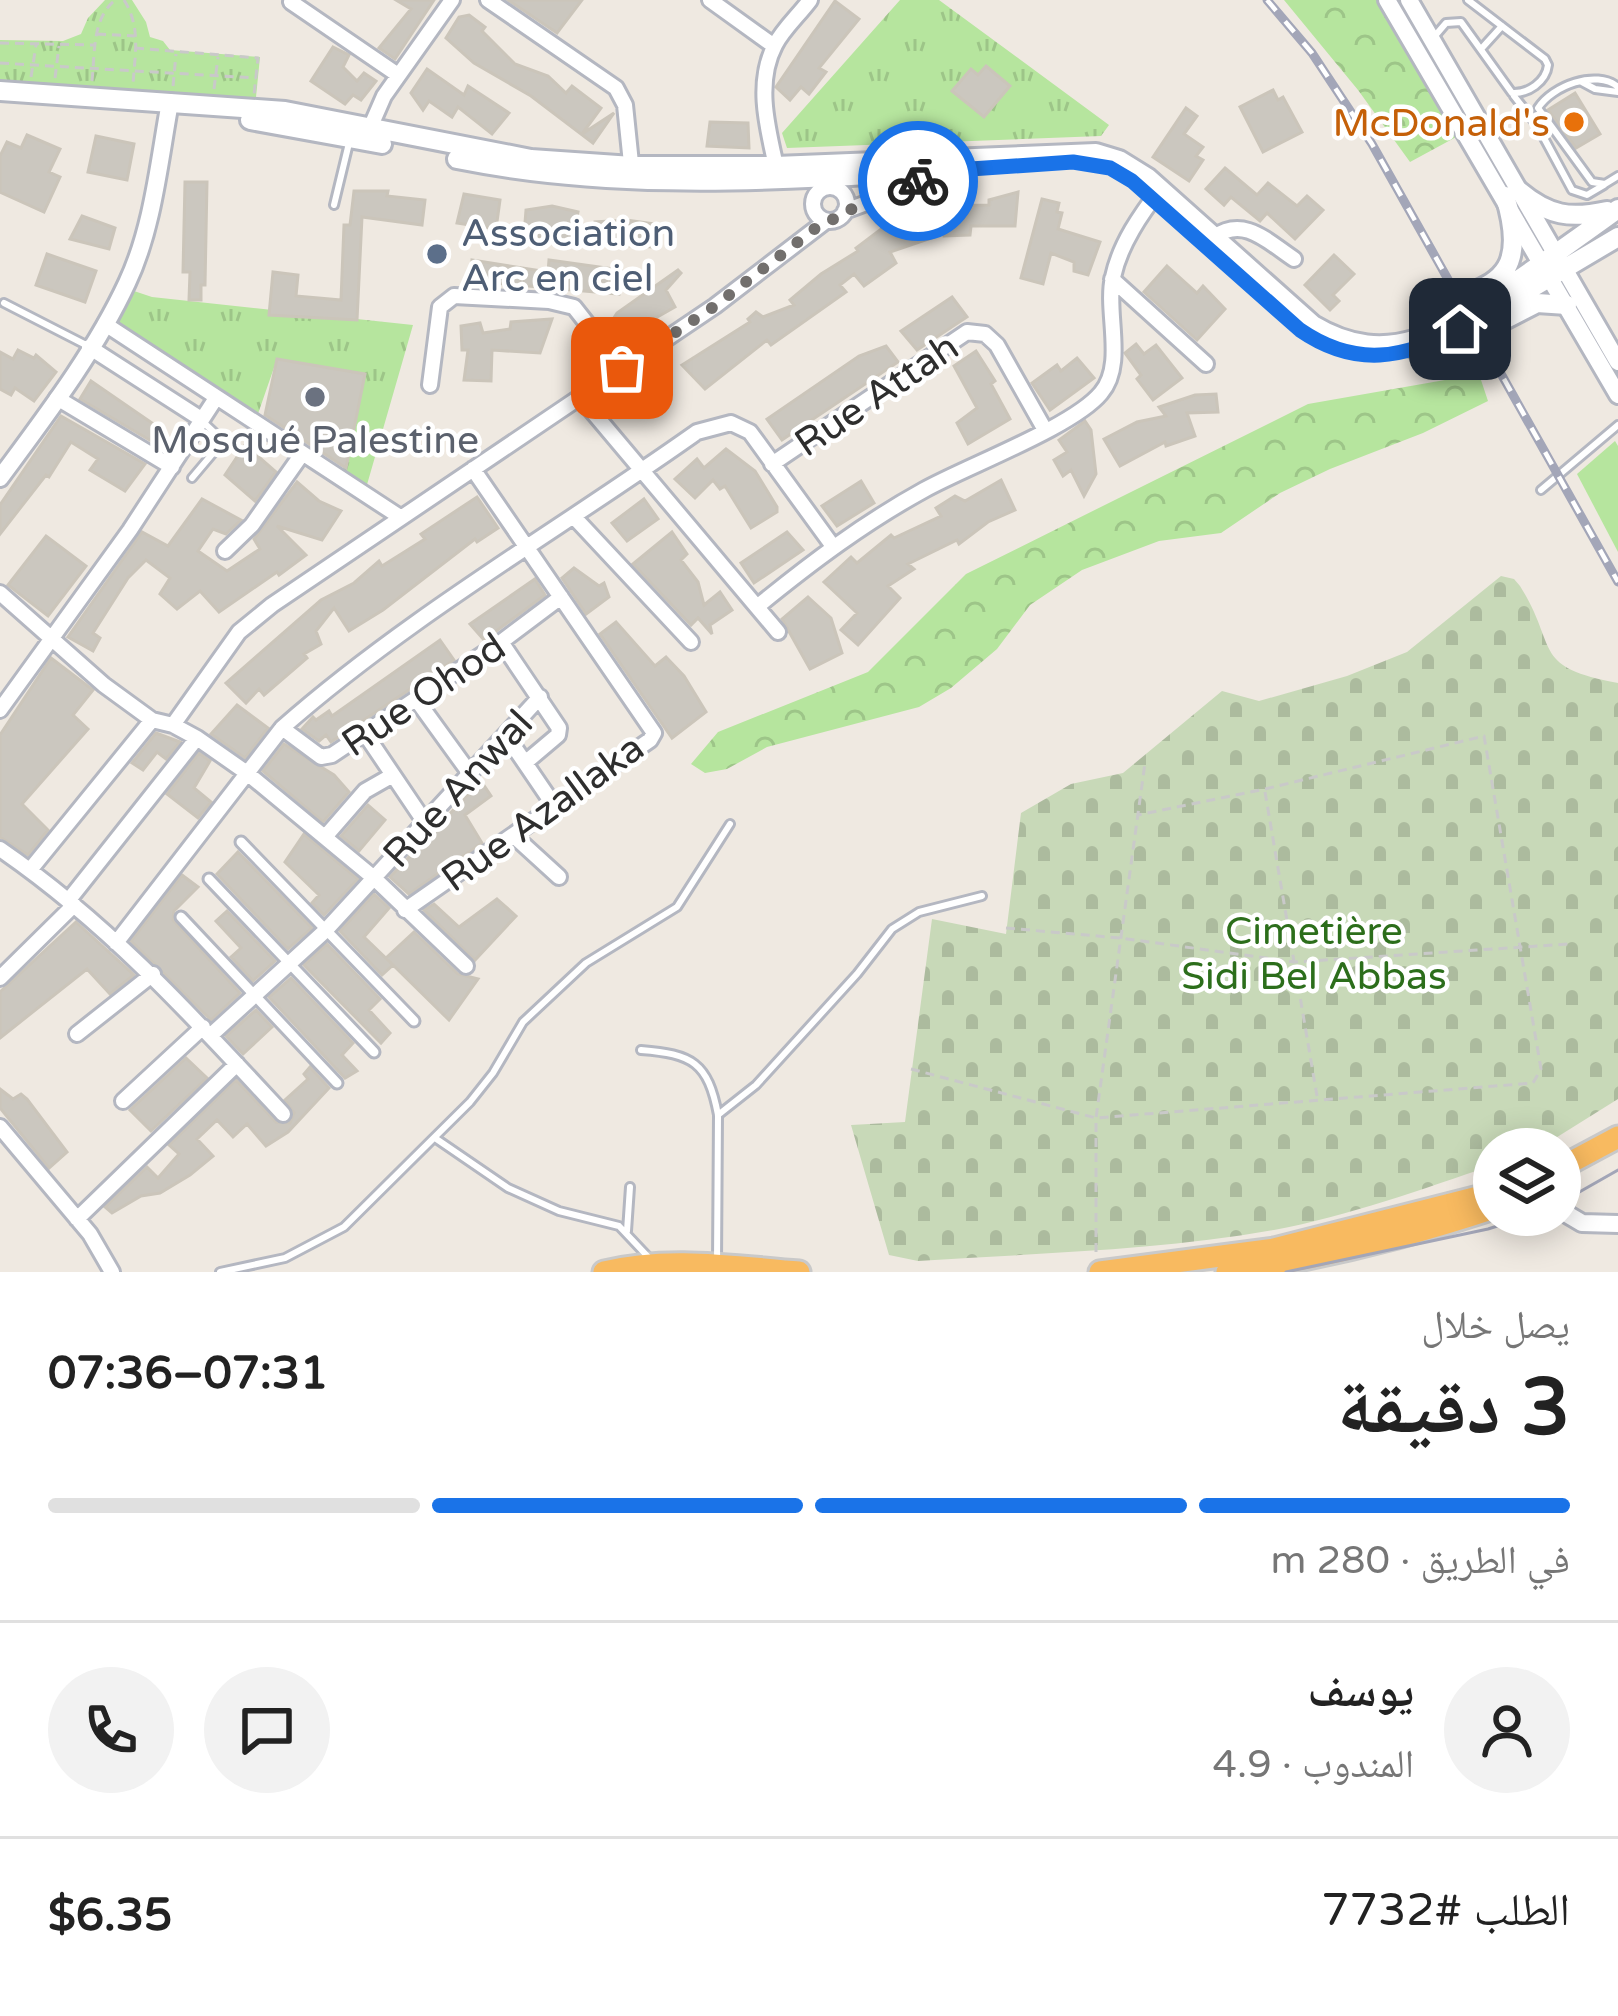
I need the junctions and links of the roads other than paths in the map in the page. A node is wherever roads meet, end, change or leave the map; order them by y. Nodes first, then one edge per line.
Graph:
1 (452, 0) edge
2 (488, 0) edge
3 (710, 0) edge
4 (810, 0) edge
5 (1387, 0) edge
6 (1408, 0) edge
7 (1468, 0) edge
8 (291, 2) edge
9 (1502, 26) junction
10 (1431, 40) junction
11 (774, 46) junction
12 (1482, 48) junction
13 (398, 76) junction
14 (1618, 89) edge
15 (0, 91) edge
16 (1512, 93) junction
17 (0, 103) edge
18 (170, 103) junction
19 (359, 132) junction
20 (956, 170) junction
21 (632, 172) junction
22 (777, 173) junction
23 (829, 176) junction
24 (1618, 176) edge
25 (1605, 184) junction
26 (1157, 193) junction
27 (1512, 193) junction
28 (334, 205) dead end
29 (1618, 209) edge
30 (845, 212) junction
31 (826, 220) junction
32 (1214, 237) junction
33 (1618, 237) edge
34 (1294, 259) dead end
35 (1554, 266) junction
36 (1112, 279) junction
37 (4, 303) dead end
38 (1567, 305) junction
39 (105, 324) junction
40 (1431, 334) junction
41 (89, 347) junction
42 (1415, 350) junction
43 (1618, 362) edge
44 (1206, 364) dead end
45 (622, 368) junction
46 (430, 386) dead end
47 (1618, 394) edge
48 (57, 398) junction
49 (216, 398) junction
50 (581, 398) junction
51 (201, 419) junction
52 (1618, 424) edge
53 (1045, 430) junction
54 (302, 454) junction
55 (772, 464) junction
56 (172, 466) junction
57 (473, 469) junction
58 (642, 471) junction
59 (0, 478) edge
60 (192, 478) dead end
61 (1541, 490) dead end
62 (400, 517) junction
63 (574, 517) junction
64 (832, 545) junction
65 (528, 548) junction
66 (224, 551) dead end
67 (0, 593) edge
68 (562, 597) junction
69 (758, 606) junction
70 (778, 632) dead end
71 (52, 638) junction
72 (501, 642) junction
73 (691, 642) dead end
74 (540, 697) junction
75 (416, 699) junction
76 (0, 710) edge
77 (152, 720) junction
78 (173, 725) junction
79 (282, 728) junction
80 (366, 735) junction
81 (506, 735) junction
82 (197, 738) junction
83 (526, 762) junction
84 (247, 773) junction
85 (393, 775) junction
86 (471, 775) junction
87 (555, 807) junction
88 (426, 824) junction
89 (730, 824) dead end
90 (514, 836) junction
91 (325, 837) junction
92 (242, 842) dead end
93 (0, 849) edge
94 (30, 869) junction
95 (559, 877) dead end
96 (374, 878) junction
97 (209, 879) dead end
98 (982, 896) dead end
99 (71, 903) junction
100 (405, 910) junction
101 (182, 917) dead end
102 (326, 930) junction
103 (116, 943) junction
104 (289, 963) junction
105 (466, 966) dead end
106 (153, 974) junction
107 (0, 978) edge
108 (255, 998) junction
109 (414, 1021) dead end
110 (207, 1031) junction
111 (77, 1034) dead end
112 (641, 1049) dead end
113 (374, 1052) dead end
114 (237, 1064) junction
115 (337, 1083) dead end
116 (123, 1101) dead end
117 (284, 1114) dead end
118 (718, 1114) junction
119 (0, 1127) edge
120 (1618, 1137) edge
121 (435, 1138) junction
122 (1618, 1153) edge
123 (1581, 1157) edge
124 (1581, 1173) edge
125 (630, 1187) dead end
126 (1473, 1201) edge
127 (1473, 1215) edge
128 (76, 1219) junction
129 (1581, 1222) edge
130 (1618, 1224) edge
131 (626, 1231) junction
132 (1330, 1254) edge
133 (1098, 1261) edge
134 (654, 1263) junction
135 (1192, 1267) edge
136 (717, 1269) edge
137 (112, 1272) edge
138 (220, 1272) edge
139 (604, 1272) edge
140 (799, 1272) edge
141 (1227, 1272) edge

1 - 13 street
2 - 21 street
3 - 11 street
4 - 11 street
5 - 27 street
6 - 10 street
7 - 9 lane
8 - 13 street
9 - 12 lane
9 - 16 lane
10 - 12 lane
10 - 27 street
11 - 22 street
12 - 16 lane
13 - 19 street
14 - 25 lane
15 - 18 main road
16 - 25 lane
17 - 18 main road
18 - 19 main road
18 - 39 street
19 - 21 main road
19 - 28 lane
20 - 23 main road
20 - 26 main road
20 - 30 street
21 - 22 main road
22 - 23 main road
23 - 26 main road
23 - 30 street
23 - 31 street
24 - 25 lane
26 - 32 main road
26 - 36 street
26 - 42 main road
27 - 29 main road
27 - 35 street
27 - 40 main road
29 - 35 main road
30 - 31 street
31 - 45 street
32 - 34 street
32 - 40 main road
33 - 35 main road
35 - 38 street
35 - 40 main road
35 - 42 main road
35 - 43 street
36 - 44 street
36 - 53 street
37 - 41 lane
38 - 42 main road
38 - 47 street
39 - 41 street
39 - 49 street
41 - 48 street
41 - 51 street
45 - 46 street
45 - 50 street
48 - 56 street
48 - 59 street
49 - 51 street
49 - 54 street
50 - 57 street
50 - 58 street
51 - 56 street
51 - 60 lane
52 - 61 lane
53 - 55 street, Rue Attah
53 - 64 street
54 - 62 street
54 - 66 street
55 - 58 street, Rue Attah
55 - 64 street, Rue Attah
56 - 71 street
57 - 62 street
57 - 65 street, Rue Azallaka
58 - 63 street
58 - 69 street
62 - 78 street
63 - 65 street
63 - 73 street
64 - 69 street
65 - 68 street, Rue Azallaka
65 - 79 street
67 - 71 street
68 - 72 street, Rue Ohod
68 - 87 street, Rue Azallaka
69 - 70 street
71 - 76 street
71 - 77 street
72 - 74 street
72 - 75 street, Rue Ohod
74 - 81 street, Rue Anwal
74 - 83 street
75 - 80 street, Rue Ohod
75 - 86 street
77 - 78 street
77 - 94 street
78 - 82 street
79 - 80 street, Rue Ohod
79 - 84 street
80 - 85 street
81 - 83 street
81 - 86 street, Rue Anwal
82 - 84 street
82 - 99 street
83 - 87 street
84 - 91 street
84 - 103 street
85 - 88 street
85 - 91 street
86 - 88 street, Rue Anwal
87 - 90 street, Rue Azallaka
88 - 96 street, Rue Anwal
89 - 121 lane
90 - 95 street
90 - 100 street, Rue Azallaka
91 - 96 street
92 - 102 street
93 - 94 street
94 - 99 street
96 - 100 street
96 - 102 street, Rue Anwal
97 - 104 street
98 - 118 lane
99 - 103 street
99 - 107 street
100 - 105 street
101 - 108 street
102 - 104 street, Rue Anwal
102 - 109 street
103 - 106 street
104 - 108 street, Rue Anwal
104 - 113 street
106 - 110 street
106 - 111 street
108 - 110 street, Rue Anwal
108 - 115 street
110 - 114 street
110 - 116 street, Rue Anwal
112 - 118 lane
114 - 117 street
114 - 128 street
118 - 136 lane
119 - 128 street
120 - 123 highway
121 - 131 lane
121 - 138 lane
122 - 124 highway
125 - 131 lane
126 - 132 highway
127 - 132 highway
128 - 137 street
129 - 130 street
131 - 134 lane
132 - 135 highway
132 - 141 highway
133 - 135 highway
134 - 136 highway
134 - 139 highway
136 - 140 highway

